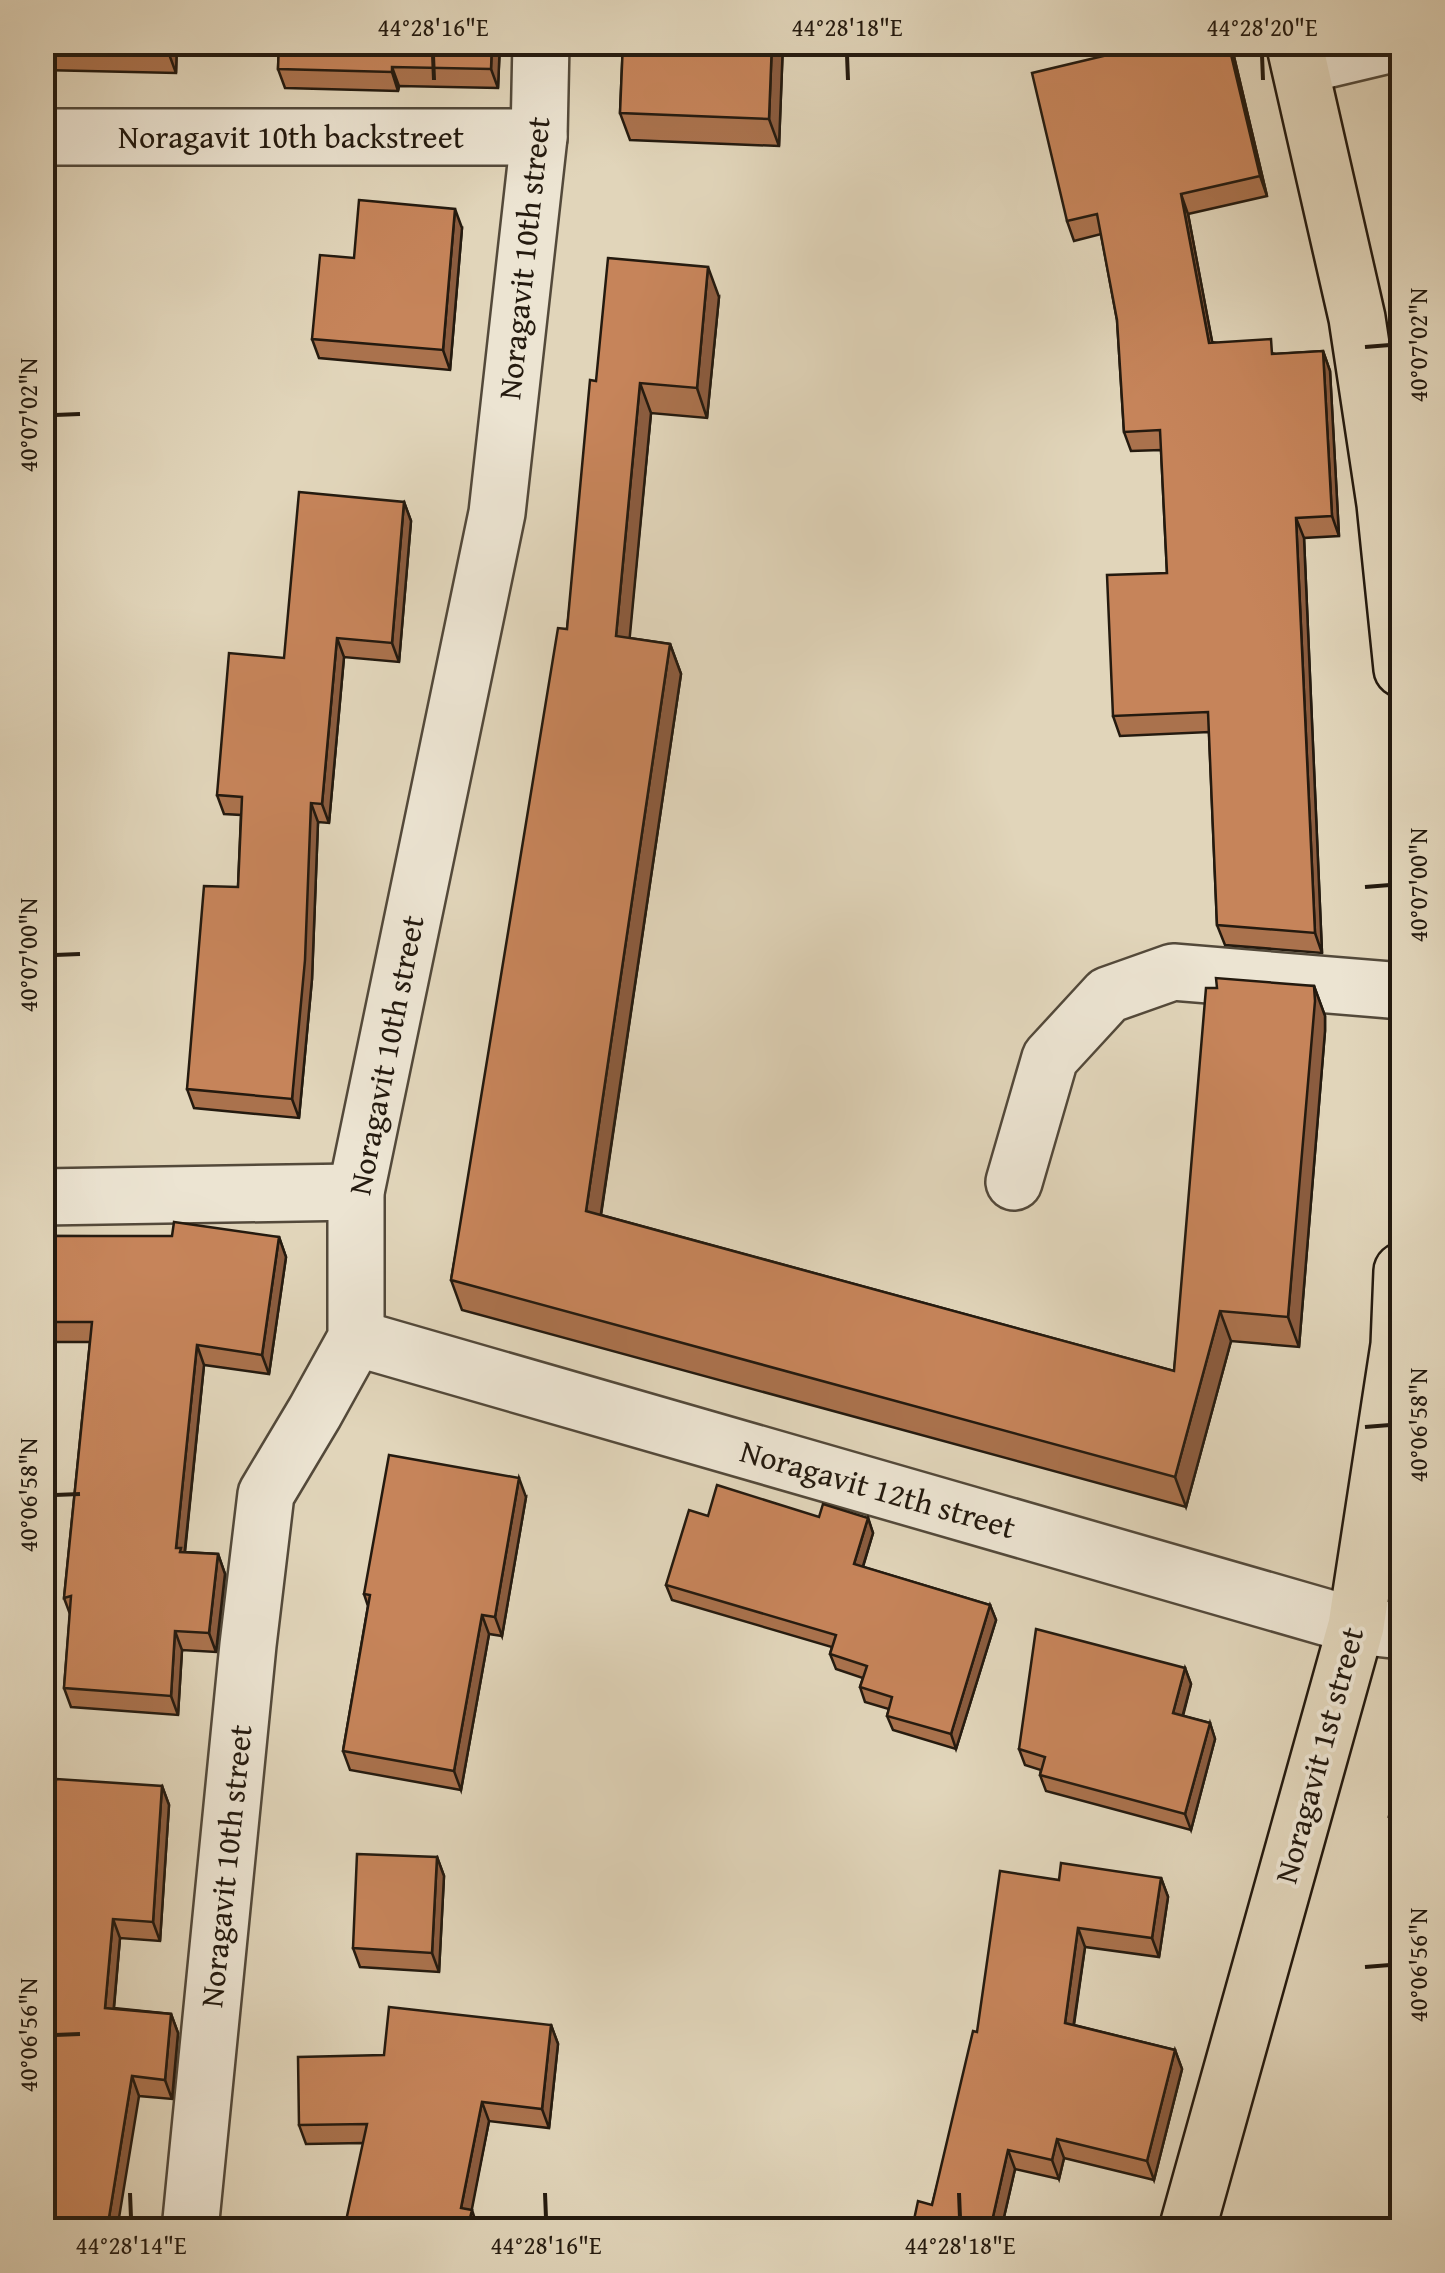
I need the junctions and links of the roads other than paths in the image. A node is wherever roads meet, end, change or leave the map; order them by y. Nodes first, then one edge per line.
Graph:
1 (541, 42) edge
2 (1400, 42) edge
3 (1297, 54) edge
4 (539, 136) junction
5 (42, 137) edge
6 (1402, 668) edge
7 (1402, 991) edge
8 (1014, 1182) dead end
9 (356, 1192) junction
10 (42, 1197) edge
11 (1402, 1271) edge
12 (356, 1338) junction
13 (1379, 1629) edge
14 (190, 2230) edge
15 (1187, 2230) edge

1 - 4 street, Noragavit 10th street
2 - 3 street
3 - 6 main road
4 - 5 street, Noragavit 10th backstreet
4 - 9 street, Noragavit 10th street
7 - 8 street
9 - 10 street
9 - 12 street, Noragavit 10th street
11 - 13 main road, Noragavit 1st street
12 - 13 street, Noragavit 12th street
12 - 14 street, Noragavit 10th street
13 - 15 main road, Noragavit 1st street

